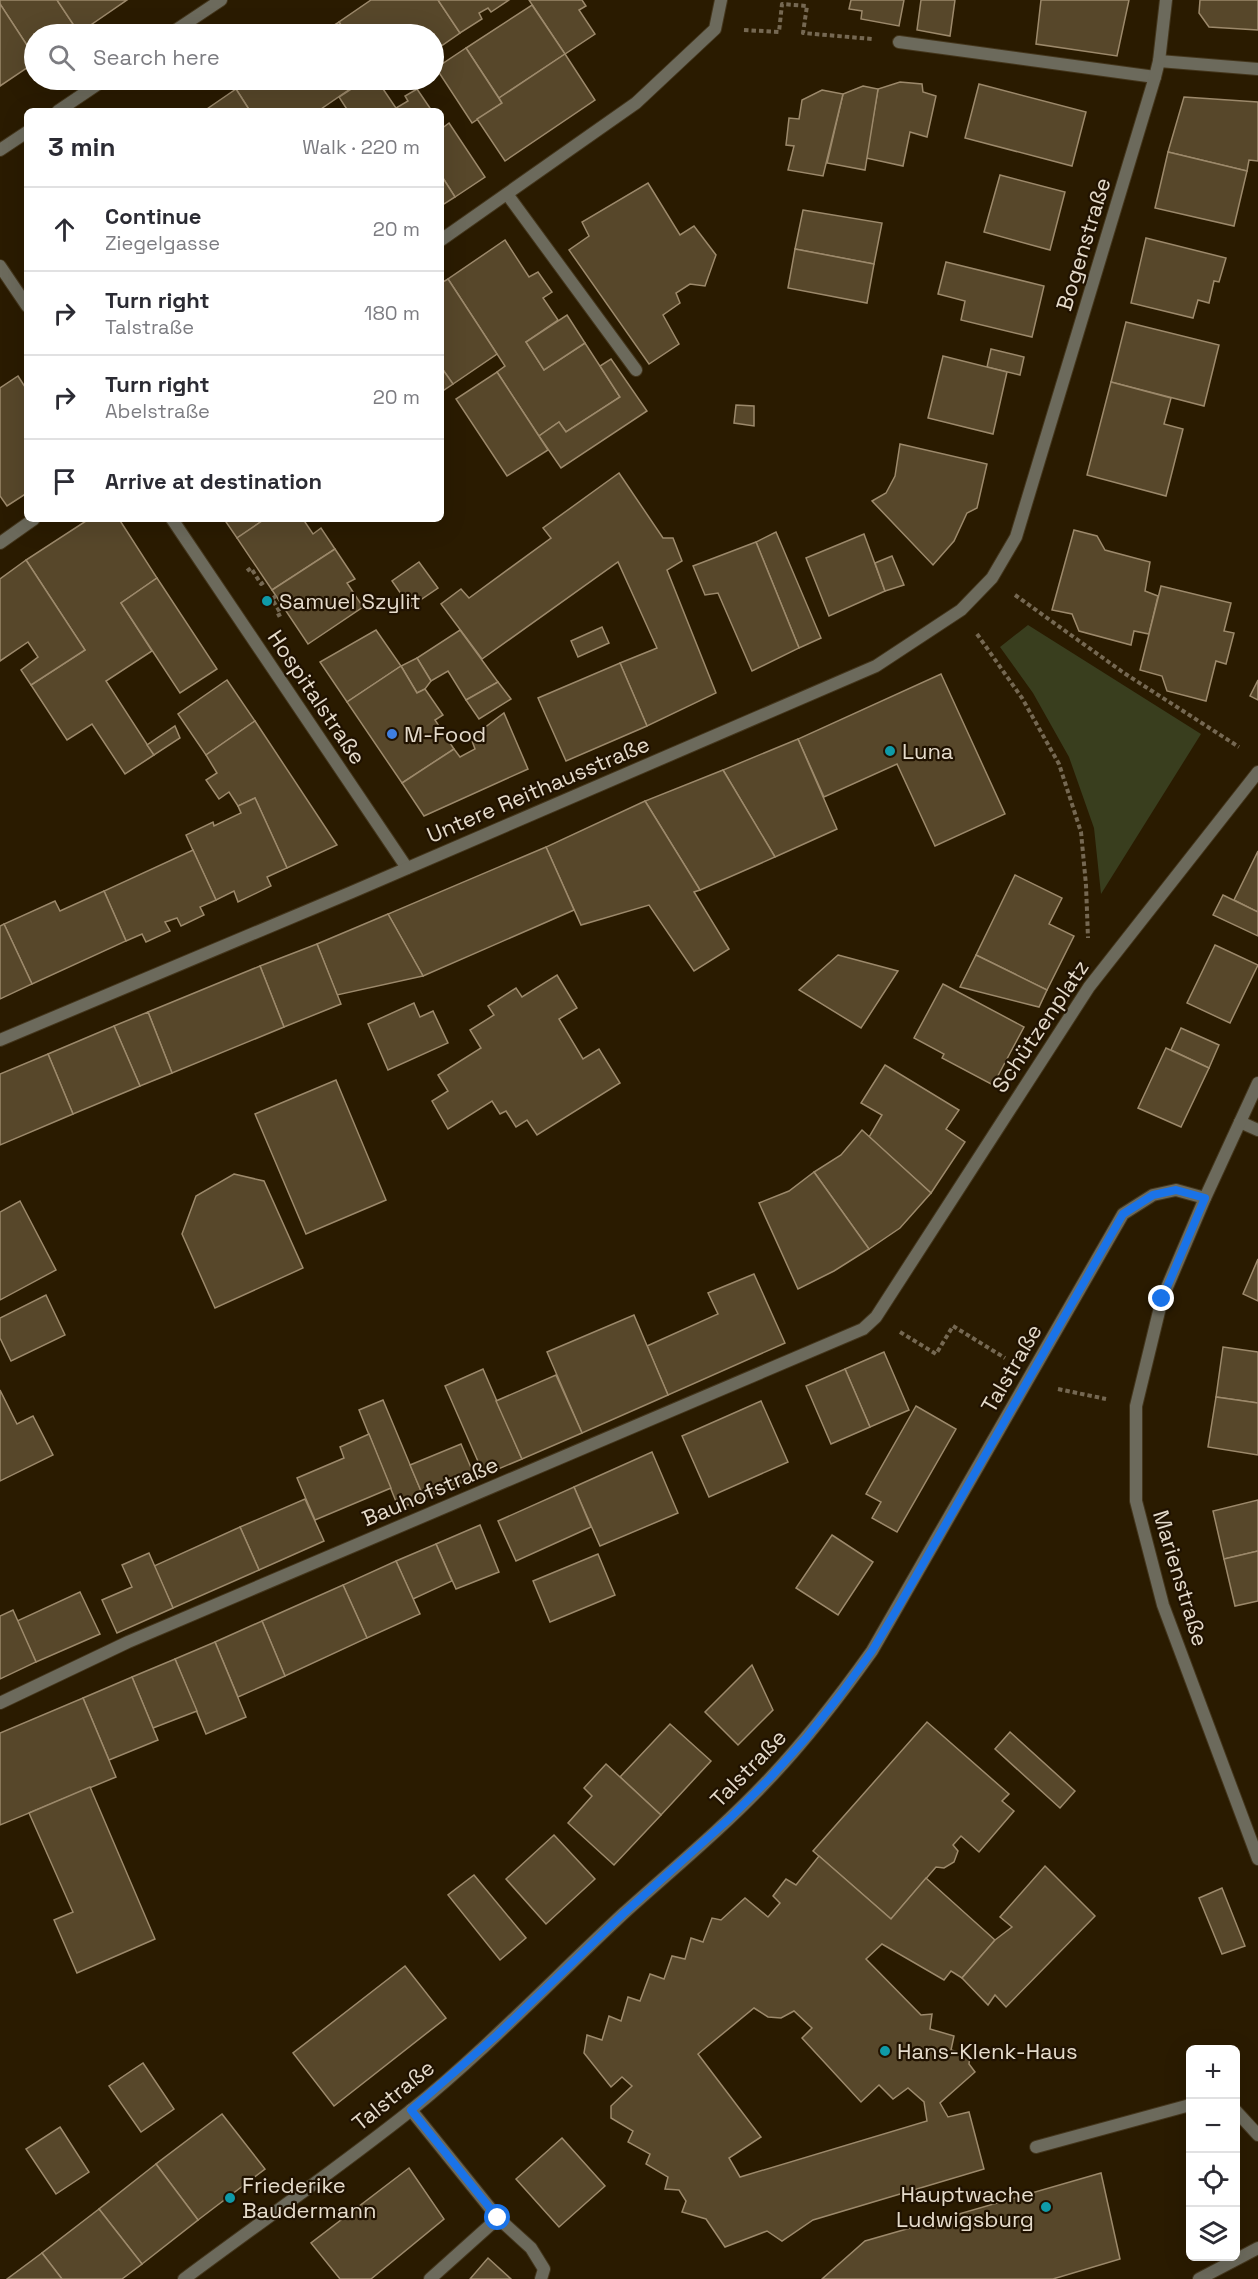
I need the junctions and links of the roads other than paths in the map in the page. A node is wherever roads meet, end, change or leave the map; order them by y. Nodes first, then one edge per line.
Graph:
1 (221, 0) edge
2 (721, 0) edge
3 (1166, 0) edge
4 (186, 24) edge
5 (899, 42) road end
6 (1159, 62) junction
7 (1258, 69) edge
8 (1155, 76) junction
9 (89, 90) edge
10 (62, 108) edge
11 (24, 134) edge
12 (0, 150) edge
13 (507, 194) junction
14 (444, 238) edge
15 (0, 266) edge
16 (24, 302) edge
17 (636, 370) dead end
18 (1029, 498) joint
19 (30, 522) edge
20 (174, 522) edge
21 (0, 543) edge
22 (1258, 772) edge
23 (407, 868) junction
24 (0, 1040) edge
25 (1258, 1083) edge
26 (1240, 1122) junction
27 (1258, 1130) edge
28 (1205, 1198) junction
29 (876, 1317) joint
30 (0, 1703) edge
31 (1258, 1859) edge
32 (1186, 2106) edge
33 (411, 2110) junction
34 (1240, 2115) edge
35 (1258, 2135) edge
36 (1036, 2147) dead end
37 (498, 2218) junction
38 (1258, 2248) edge
39 (184, 2279) edge
40 (430, 2279) edge
41 (541, 2279) edge
42 (1199, 2279) edge

1 - 4 street
2 - 13 street
3 - 6 street, Bogenstraße
5 - 8 street
6 - 7 street
6 - 8 street, Bogenstraße
8 - 18 street, Bogenstraße
9 - 10 street
11 - 12 street
13 - 14 street
13 - 17 street
15 - 16 street
18 - 23 street, Untere Reithausstraße
19 - 21 street
20 - 23 street, Hospitalstraße
22 - 29 street, Schützenplatz
23 - 24 street, Untere Reithausstraße
25 - 26 street, Marienstraße
26 - 27 street
26 - 28 street, Marienstraße
28 - 31 street, Marienstraße
28 - 33 street, Talstraße
29 - 30 street, Bauhofstraße
32 - 36 street
33 - 37 street
33 - 39 street, Talstraße
34 - 35 street
37 - 40 street
37 - 41 street
38 - 42 street

